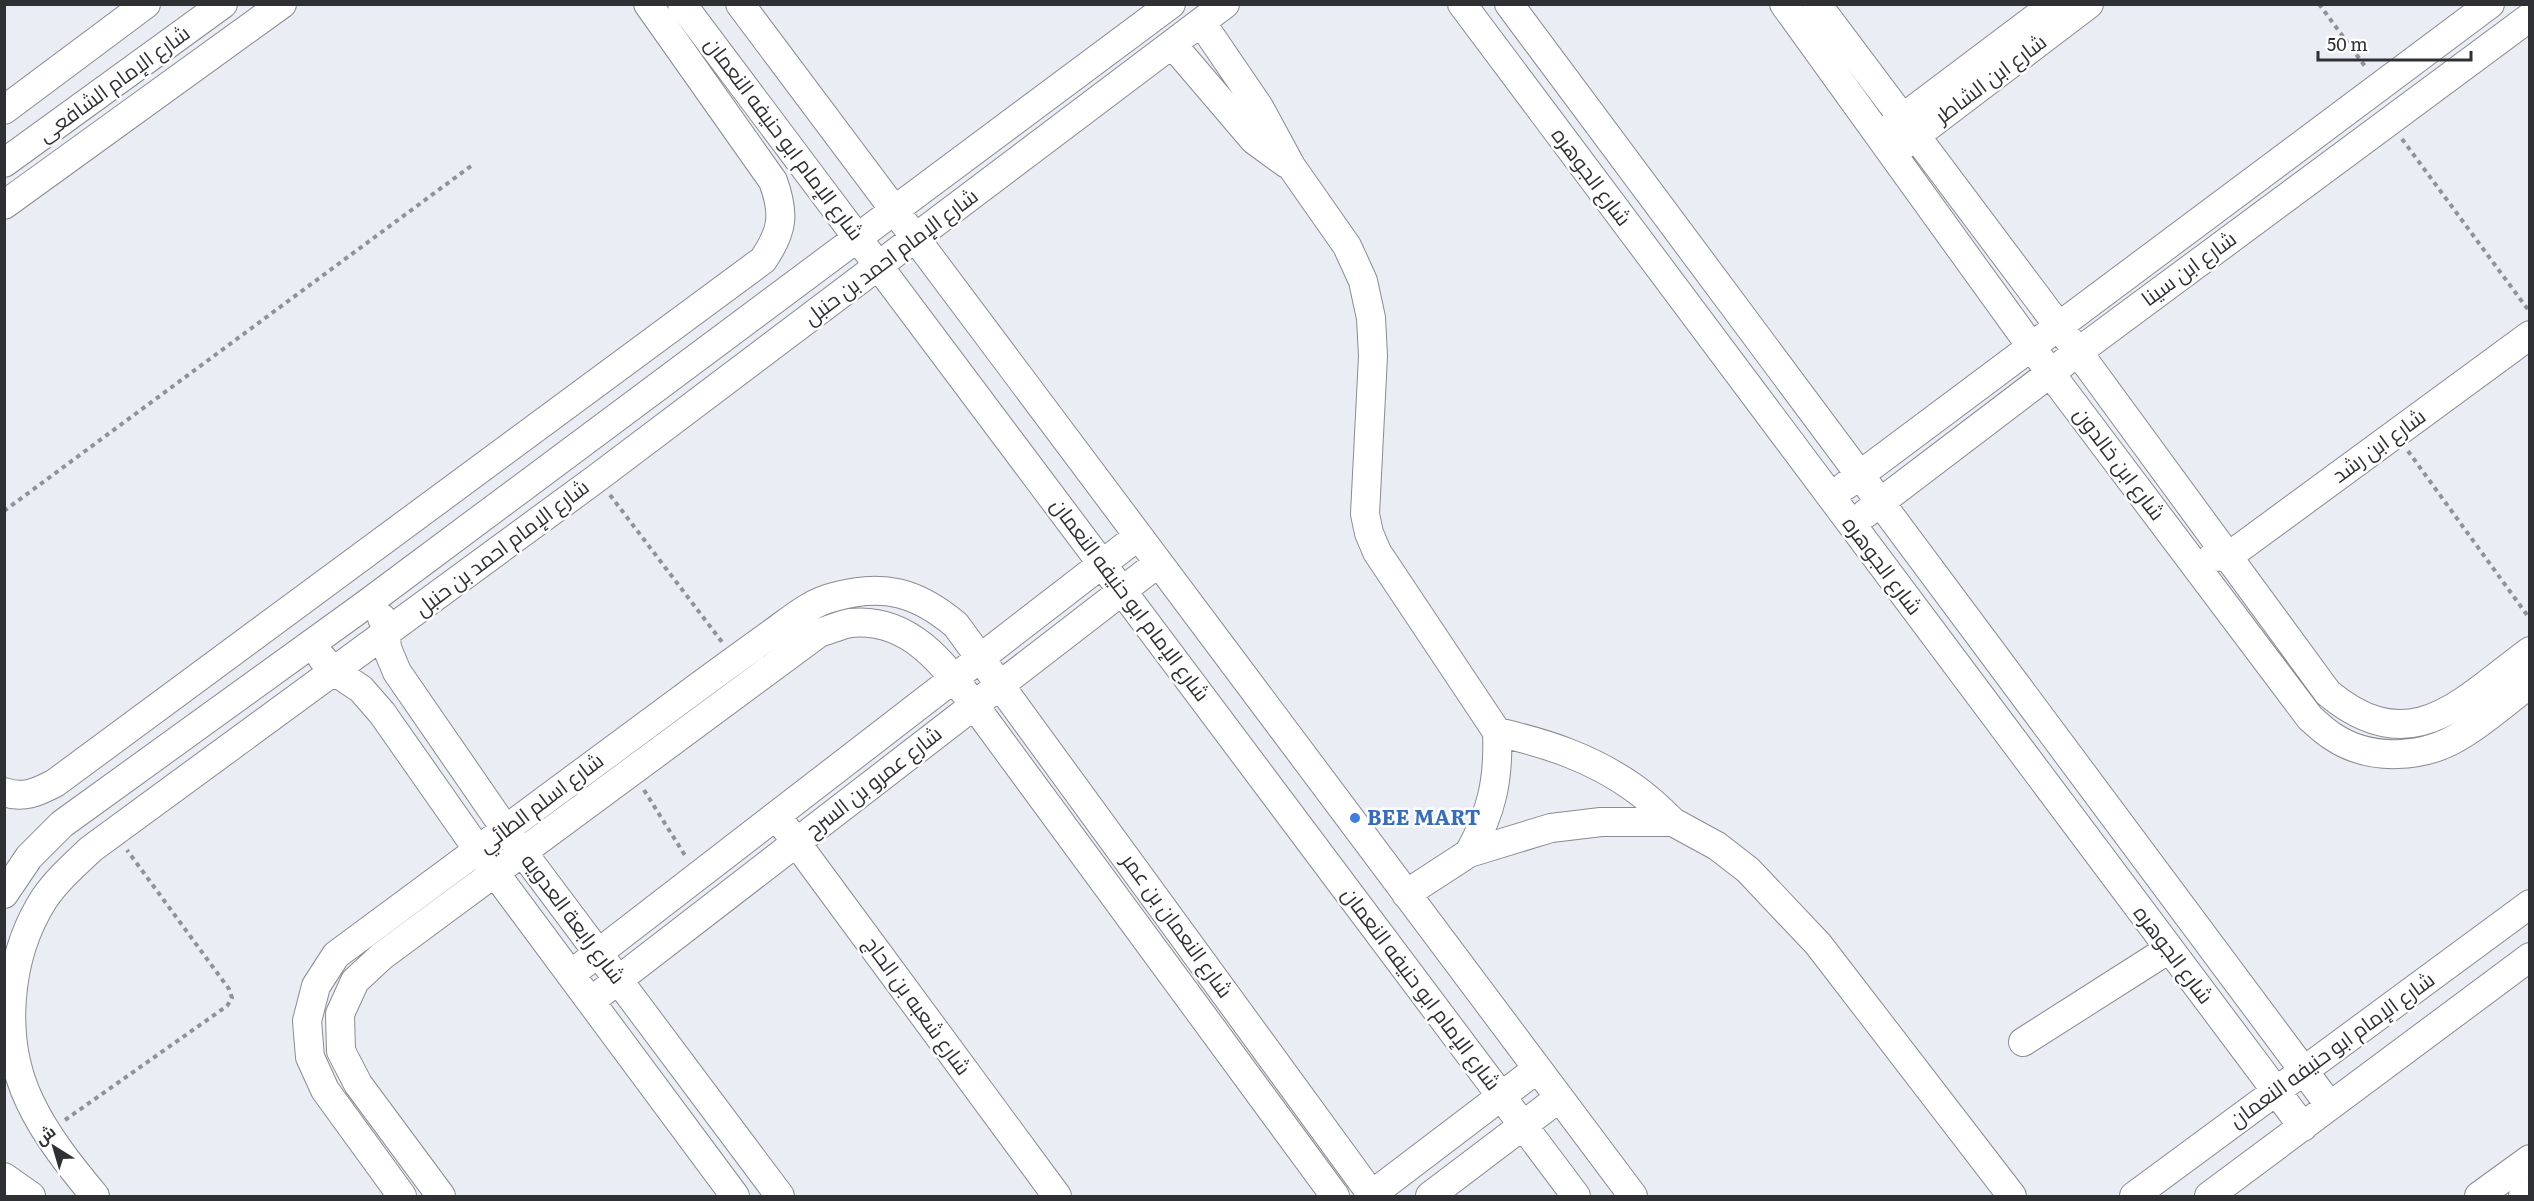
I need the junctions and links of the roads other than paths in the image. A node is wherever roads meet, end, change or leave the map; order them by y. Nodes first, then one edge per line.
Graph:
1 (146, 4) edge
2 (223, 4) edge
3 (229, 4) edge
4 (282, 4) edge
5 (648, 4) edge
6 (682, 4) edge
7 (740, 4) edge
8 (1225, 4) edge
9 (1462, 4) edge
10 (1509, 4) edge
11 (1784, 4) edge
12 (1817, 4) edge
13 (2054, 4) edge
14 (2490, 4) edge
15 (2086, 6) edge
16 (1161, 7) edge
17 (2529, 17) edge
18 (1202, 22) junction
19 (249, 30) junction
20 (1172, 44) junction
21 (4, 110) edge
22 (1909, 127) junction
23 (1885, 145) junction
24 (8, 154) edge
25 (1291, 166) junction
26 (4, 205) edge
27 (893, 211) junction
28 (857, 237) junction
29 (915, 240) junction
30 (880, 267) junction
31 (2058, 326) junction
32 (2529, 335) edge
33 (2031, 347) junction
34 (2078, 352) junction
35 (2051, 374) junction
36 (1860, 476) junction
37 (1831, 497) junction
38 (1880, 503) junction
39 (1851, 524) junction
40 (1137, 537) junction
41 (2229, 556) junction
42 (1102, 564) junction
43 (1157, 564) junction
44 (2205, 578) junction
45 (1123, 591) junction
46 (365, 605) junction
47 (385, 635) junction
48 (317, 639) junction
49 (2529, 651) edge
50 (981, 657) junction
51 (334, 671) junction
52 (954, 678) junction
53 (1001, 684) junction
54 (2529, 684) edge
55 (974, 705) junction
56 (1497, 732) junction
57 (4, 792) edge
58 (776, 815) junction
59 (1673, 822) junction
60 (506, 830) junction
61 (796, 842) junction
62 (478, 850) junction
63 (523, 853) junction
64 (1469, 853) junction
65 (496, 873) junction
66 (6, 892) edge
67 (1406, 894) junction
68 (2529, 904) edge
69 (38, 910) junction
70 (2169, 949) junction
71 (598, 953) junction
72 (2529, 957) edge
73 (571, 974) junction
74 (618, 980) junction
75 (591, 1001) junction
76 (2023, 1042) dead end
77 (4, 1059) edge
78 (1537, 1069) junction
79 (2303, 1070) junction
80 (2275, 1091) junction
81 (1501, 1096) junction
82 (1559, 1098) junction
83 (29, 1101) junction
84 (2330, 1106) junction
85 (1523, 1126) junction
86 (2303, 1126) junction
87 (2529, 1159) edge
88 (4, 1177) edge
89 (773, 1188) edge
90 (2529, 1192) edge
91 (1371, 1196) edge
92 (31, 1197) edge
93 (95, 1197) edge
94 (402, 1197) edge
95 (441, 1197) edge
96 (735, 1197) edge
97 (743, 1197) edge
98 (1058, 1197) edge
99 (1335, 1197) edge
100 (1430, 1197) edge
101 (1576, 1197) edge
102 (1633, 1197) edge
103 (2012, 1197) edge
104 (2134, 1197) edge
105 (2209, 1197) edge
106 (2479, 1197) edge
107 (2523, 1197) edge

1 - 21 street, شارع الإمام الشافعى
2 - 24 street, شارع الإمام الشافعى
3 - 19 street
4 - 19 street
5 - 57 street
6 - 28 street, شارع الإمام ابو حنيفه النعمان
7 - 27 street, شارع الإمام ابو حنيفه النعمان
8 - 18 street, شارع الإمام احمد بن حنبل
9 - 37 street, شارع الجوهره
10 - 36 street, شارع الجوهره
11 - 23 street, شارع ابن خالدون
12 - 22 street, شارع ابن خالدون
13 - 22 street, شارع ابن الشاطر
14 - 31 street, شارع ابن سينا
15 - 22 street, شارع ابن الشاطر
16 - 27 street, شارع الإمام احمد بن حنبل
17 - 34 street, شارع ابن سينا
18 - 20 street, شارع الإمام احمد بن حنبل
18 - 25 street
19 - 26 street
20 - 25 street
20 - 29 street, شارع الإمام احمد بن حنبل
22 - 23 street, شارع ابن الشاطر
22 - 31 street, شارع ابن خالدون
23 - 33 street, شارع ابن خالدون
25 - 56 street
27 - 28 street, شارع الإمام احمد بن حنبل
27 - 29 street, شارع الإمام ابو حنيفه النعمان
28 - 30 street, شارع الإمام ابو حنيفه النعمان
28 - 46 street, شارع الإمام احمد بن حنبل
29 - 30 street, شارع الإمام احمد بن حنبل
29 - 40 street, شارع الإمام ابو حنيفه النعمان
30 - 42 street, شارع الإمام ابو حنيفه النعمان
30 - 47 street, شارع الإمام احمد بن حنبل
31 - 33 street, شارع ابن سينا
31 - 34 street, شارع ابن خالدون
32 - 41 street, شارع ابن رشد
33 - 35 street, شارع ابن خالدون
33 - 36 street, شارع ابن سينا
34 - 35 street, شارع ابن سينا
34 - 41 street, شارع ابن خالدون
35 - 38 street, شارع ابن سينا
35 - 44 street, شارع ابن خالدون
36 - 37 street, شارع ابن سينا
36 - 38 street, شارع الجوهره
37 - 39 street, شارع الجوهره
38 - 39 street, شارع ابن سينا
38 - 79 street, شارع الجوهره
39 - 70 street, شارع الجوهره
40 - 42 street, شارع عمرو بن السرح
40 - 43 street, شارع الإمام ابو حنيفه النعمان
41 - 44 street, شارع ابن رشد
41 - 49 street, شارع ابن خالدون
42 - 45 street, شارع الإمام ابو حنيفه النعمان
42 - 50 street, شارع عمرو بن السرح
43 - 45 street, شارع عمرو بن السرح
43 - 67 street, شارع الإمام ابو حنيفه النعمان
44 - 54 street, شارع ابن خالدون
45 - 53 street, شارع عمرو بن السرح
45 - 81 street, شارع الإمام ابو حنيفه النعمان
46 - 47 street, شارع رابعة العدويه
46 - 48 street, شارع الإمام احمد بن حنبل
47 - 51 street, شارع الإمام احمد بن حنبل
47 - 60 street, شارع رابعة العدويه
48 - 51 street, شارع رابعة العدويه
48 - 66 street, شارع الإمام احمد بن حنبل
50 - 52 street, شارع عمرو بن السرح
50 - 53 street, شارع النعمان بن عمر
50 - 60 street, شارع اسلم الطائي
51 - 62 street, شارع رابعة العدويه
51 - 69 street, شارع الإمام احمد بن حنبل
52 - 55 street, شارع النعمان بن عمر
52 - 58 street, شارع عمرو بن السرح
52 - 63 street, شارع اسلم الطائي
53 - 55 street, شارع عمرو بن السرح
53 - 91 street, شارع النعمان بن عمر
55 - 61 street, شارع عمرو بن السرح
55 - 99 street, شارع النعمان بن عمر
56 - 59 street
56 - 64 street
58 - 61 street, شارع شعبه بن الحاج
58 - 71 street, شارع عمرو بن السرح
59 - 64 street
59 - 103 street
60 - 62 street, شارع اسلم الطائي
60 - 63 street, شارع رابعة العدويه
61 - 74 street, شارع عمرو بن السرح
61 - 98 street, شارع شعبه بن الحاج
62 - 65 street, شارع رابعة العدويه
62 - 94 street, شارع اسلم الطائي
63 - 65 street, شارع اسلم الطائي
63 - 71 street, شارع رابعة العدويه
64 - 67 street
65 - 73 street, شارع رابعة العدويه
65 - 95 street, شارع اسلم الطائي
66 - 69 street
67 - 78 street, شارع الإمام ابو حنيفه النعمان
68 - 79 street, شارع الإمام ابو حنيفه النعمان
69 - 83 street, شارع الإمام احمد بن حنبل
70 - 76 street
70 - 80 street, شارع الجوهره
71 - 73 street, شارع عمرو بن السرح
71 - 74 street, شارع رابعة العدويه
72 - 84 street, شارع الإمام ابو حنيفه النعمان
73 - 75 street, شارع رابعة العدويه
74 - 75 street, شارع عمرو بن السرح
74 - 89 street, شارع رابعة العدويه
75 - 96 street, شارع رابعة العدويه
77 - 83 street
78 - 81 street
78 - 82 street, شارع الإمام ابو حنيفه النعمان
79 - 80 street, شارع الإمام ابو حنيفه النعمان
79 - 84 street, شارع الجوهره
80 - 86 street, شارع الجوهره
80 - 104 street, شارع الإمام ابو حنيفه النعمان
81 - 85 street, شارع الإمام ابو حنيفه النعمان
81 - 91 street
82 - 85 street
82 - 102 street, شارع الإمام ابو حنيفه النعمان
83 - 93 street, شارع الإمام احمد بن حنبل
84 - 86 street, شارع الإمام ابو حنيفه النعمان
85 - 100 street
85 - 101 street, شارع الإمام ابو حنيفه النعمان
86 - 105 street, شارع الإمام ابو حنيفه النعمان
87 - 106 street
88 - 92 street
89 - 97 street
90 - 107 street

